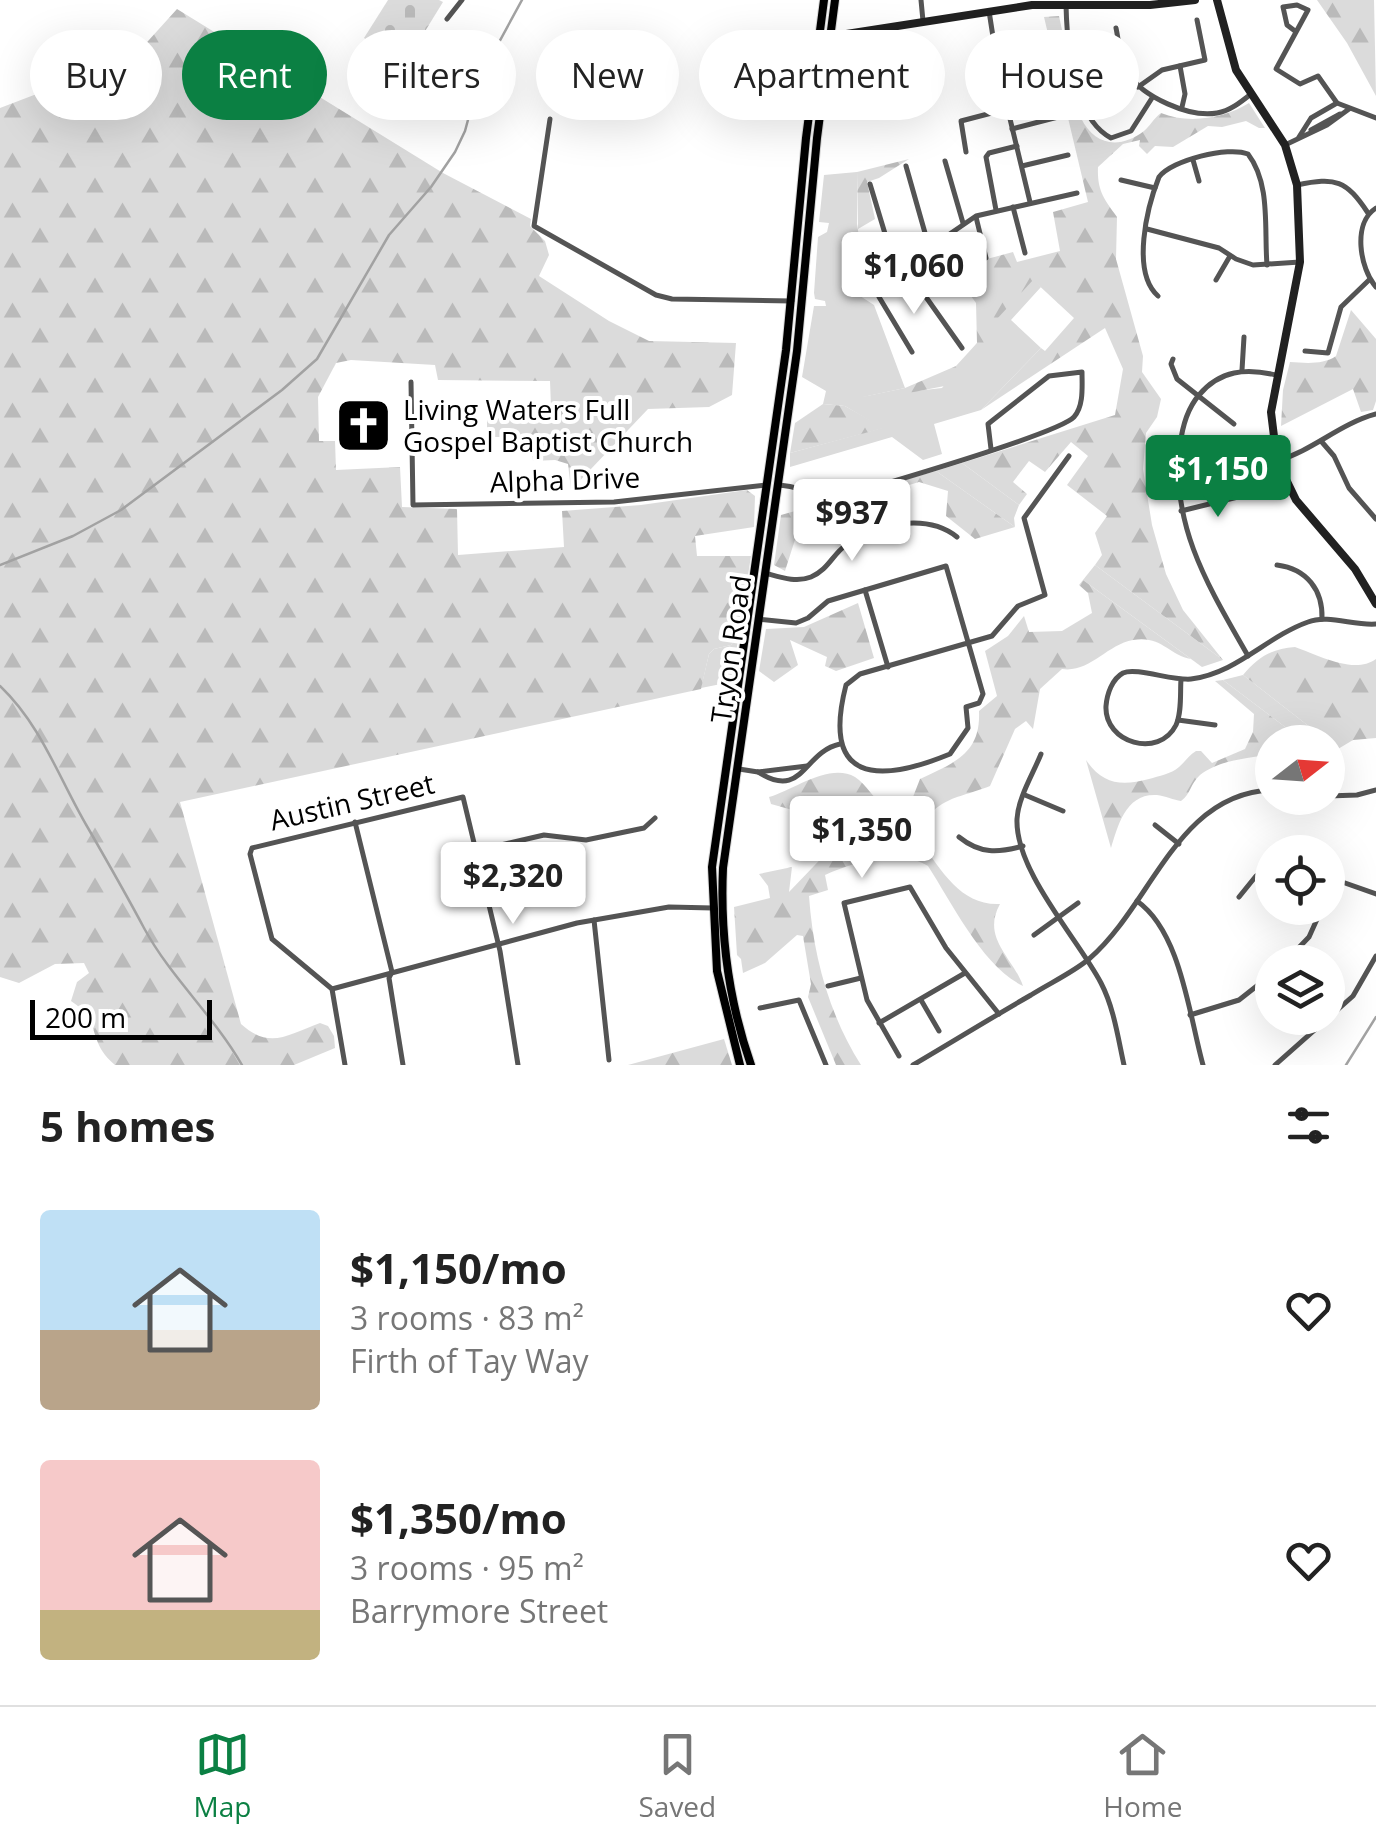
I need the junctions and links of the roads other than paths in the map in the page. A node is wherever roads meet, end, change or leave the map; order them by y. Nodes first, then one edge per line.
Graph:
1 (462, 0) edge
2 (824, 0) edge
3 (835, 0) edge
4 (921, 0) edge
5 (1194, 0) edge
6 (1217, 0) edge
7 (1066, 4) junction
8 (989, 11) junction
9 (447, 19) dead end
10 (1197, 20) dead end
11 (924, 21) junction
12 (819, 30) edge
13 (831, 30) edge
14 (868, 30) edge
15 (992, 30) edge
16 (1067, 30) edge
17 (1295, 31) junction
18 (1179, 66) junction
19 (1139, 86) edge
20 (1139, 88) edge
21 (1252, 94) junction
22 (1152, 98) junction
23 (1337, 103) junction
24 (1182, 108) junction
25 (1352, 108) junction
26 (1376, 118) edge
27 (1139, 119) edge
28 (550, 120) edge
29 (810, 120) edge
30 (821, 120) edge
31 (965, 120) edge
32 (1010, 120) edge
33 (1046, 120) edge
34 (1093, 120) edge
35 (1138, 120) edge
36 (1012, 129) junction
37 (1299, 136) junction
38 (1285, 145) junction
39 (1017, 146) junction
40 (966, 152) dead end
41 (1068, 155) dead end
42 (1193, 160) junction
43 (945, 161) dead end
44 (906, 166) dead end
45 (1021, 166) junction
46 (1120, 180) dead end
47 (1199, 181) dead end
48 (870, 184) dead end
49 (1297, 184) junction
50 (1155, 188) junction
51 (1077, 192) dead end
52 (1030, 202) junction
53 (1013, 206) junction
54 (1376, 208) edge
55 (996, 210) junction
56 (1368, 213) junction
57 (976, 216) junction
58 (963, 223) junction
59 (1147, 229) junction
60 (932, 245) junction
61 (1025, 252) dead end
62 (1230, 256) junction
63 (986, 258) dead end
64 (1300, 262) junction
65 (1267, 265) junction
66 (904, 266) junction
67 (950, 266) dead end
68 (896, 270) junction
69 (1216, 280) dead end
70 (1369, 280) junction
71 (1376, 287) edge
72 (1158, 296) dead end
73 (792, 302) junction
74 (1244, 337) dead end
75 (962, 348) dead end
76 (1304, 351) dead end
77 (912, 352) dead end
78 (1173, 358) dead end
79 (1242, 370) junction
80 (1276, 375) junction
81 (411, 382) dead end
82 (1198, 396) junction
83 (1376, 414) edge
84 (1234, 424) dead end
85 (1321, 441) junction
86 (991, 449) junction
87 (1070, 456) dead end
88 (1278, 461) junction
89 (773, 485) junction
90 (1246, 495) dead end
91 (1182, 511) junction
92 (1376, 520) edge
93 (957, 537) dead end
94 (1278, 565) dead end
95 (764, 573) junction
96 (865, 590) junction
97 (1376, 604) edge
98 (758, 619) junction
99 (1322, 619) junction
100 (1376, 624) edge
101 (969, 644) junction
102 (1248, 656) junction
103 (888, 667) junction
104 (1180, 679) junction
105 (1178, 720) junction
106 (1215, 725) dead end
107 (840, 744) junction
108 (1041, 754) dead end
109 (806, 766) junction
110 (736, 769) junction
111 (758, 772) junction
112 (1255, 792) edge
113 (1375, 792) edge
114 (1025, 795) junction
115 (1345, 795) edge
116 (1063, 811) dead end
117 (654, 818) dead end
118 (355, 822) junction
119 (1155, 825) dead end
120 (960, 836) dead end
121 (1179, 844) junction
122 (1022, 846) junction
123 (475, 851) junction
124 (1255, 877) edge
125 (1345, 883) edge
126 (1376, 894) edge
127 (1239, 898) dead end
128 (1078, 902) dead end
129 (1136, 902) junction
130 (712, 908) junction
131 (722, 909) junction
132 (1059, 917) junction
133 (594, 920) junction
134 (1034, 935) dead end
135 (499, 944) junction
136 (1376, 956) edge
137 (1087, 961) junction
138 (392, 972) junction
139 (964, 974) junction
140 (861, 978) junction
141 (828, 986) dead end
142 (1255, 987) edge
143 (332, 988) junction
144 (921, 1000) junction
145 (760, 1008) dead end
146 (999, 1014) junction
147 (1190, 1015) junction
148 (879, 1023) junction
149 (938, 1031) dead end
150 (898, 1056) dead end
151 (609, 1060) dead end
152 (345, 1065) edge
153 (403, 1065) edge
154 (518, 1065) edge
155 (740, 1065) edge
156 (751, 1065) edge
157 (826, 1065) edge
158 (912, 1065) edge
159 (1123, 1065) edge
160 (1203, 1065) edge
161 (1275, 1065) edge

1 - 9 street
2 - 12 main road, Tryon Road
3 - 13 main road, Tryon Road
4 - 11 street
5 - 7 street
6 - 21 street
7 - 8 street
7 - 16 street
8 - 11 street
8 - 15 street
10 - 18 street
11 - 14 street
17 - 17 street
17 - 23 street
18 - 19 street
18 - 24 street
20 - 22 street
21 - 24 street
21 - 38 street
22 - 24 street
22 - 27 street
23 - 25 street
23 - 37 street
25 - 26 street
25 - 37 street
28 - 73 street
29 - 73 main road, Tryon Road
30 - 89 main road, Tryon Road
31 - 40 street
32 - 36 street
33 - 36 street
34 - 35 street
36 - 39 street
37 - 38 street
38 - 49 street
39 - 45 street
39 - 55 street
41 - 45 street
42 - 47 street
42 - 50 street
42 - 65 street
43 - 58 street
44 - 60 street
45 - 52 street
46 - 50 street
48 - 68 street
49 - 56 street
49 - 64 street
50 - 59 street
51 - 52 street
52 - 53 street
53 - 55 street
53 - 61 street
54 - 56 street
55 - 57 street
56 - 70 street
57 - 58 street
57 - 63 street
58 - 60 street
59 - 62 street
59 - 72 street
60 - 66 street
60 - 67 street
62 - 65 street
62 - 69 street
64 - 65 street
64 - 80 street
66 - 68 street
66 - 75 street
68 - 77 street
70 - 71 street
70 - 76 street
73 - 89 main road, Tryon Road
74 - 79 street
78 - 82 street
79 - 80 street
79 - 82 street
80 - 88 street
81 - 89 street, Alpha Drive
82 - 84 street
82 - 91 street
83 - 85 street
85 - 88 street
85 - 92 street
86 - 86 street
86 - 89 street
87 - 101 street
88 - 97 street
89 - 95 main road, Tryon Road
89 - 130 main road, Tryon Road
90 - 91 street
91 - 102 street
93 - 95 street
94 - 99 street
95 - 98 main road, Tryon Road
96 - 98 street
96 - 101 street
96 - 103 street
98 - 110 main road, Tryon Road
99 - 100 street
99 - 102 street
101 - 103 street
101 - 107 street
102 - 104 street
103 - 107 street
104 - 105 street
104 - 105 street
105 - 106 street
107 - 109 street
108 - 114 street
109 - 111 street
109 - 111 street
110 - 111 street
110 - 131 main road, Tryon Road
112 - 121 street
113 - 115 street
114 - 116 street
114 - 122 street
117 - 123 street
118 - 123 street, Austin Street
118 - 138 street
118 - 143 street, Austin Street
119 - 121 street
120 - 122 street
121 - 129 street
122 - 132 street
123 - 135 street
124 - 127 street
125 - 126 street
128 - 132 street
129 - 137 street
129 - 147 street
130 - 131 street
130 - 133 street
130 - 155 main road, Tryon Road
131 - 156 main road, Tryon Road
132 - 134 street
132 - 137 street
133 - 135 street
133 - 151 street
135 - 138 street
135 - 154 street
136 - 161 street
137 - 146 street
137 - 159 street
138 - 143 street
138 - 153 street
139 - 140 street
139 - 144 street
139 - 146 street
140 - 141 street
140 - 148 street
142 - 147 street
143 - 152 street
144 - 148 street
144 - 149 street
145 - 157 street
146 - 158 street
147 - 160 street
148 - 150 street

